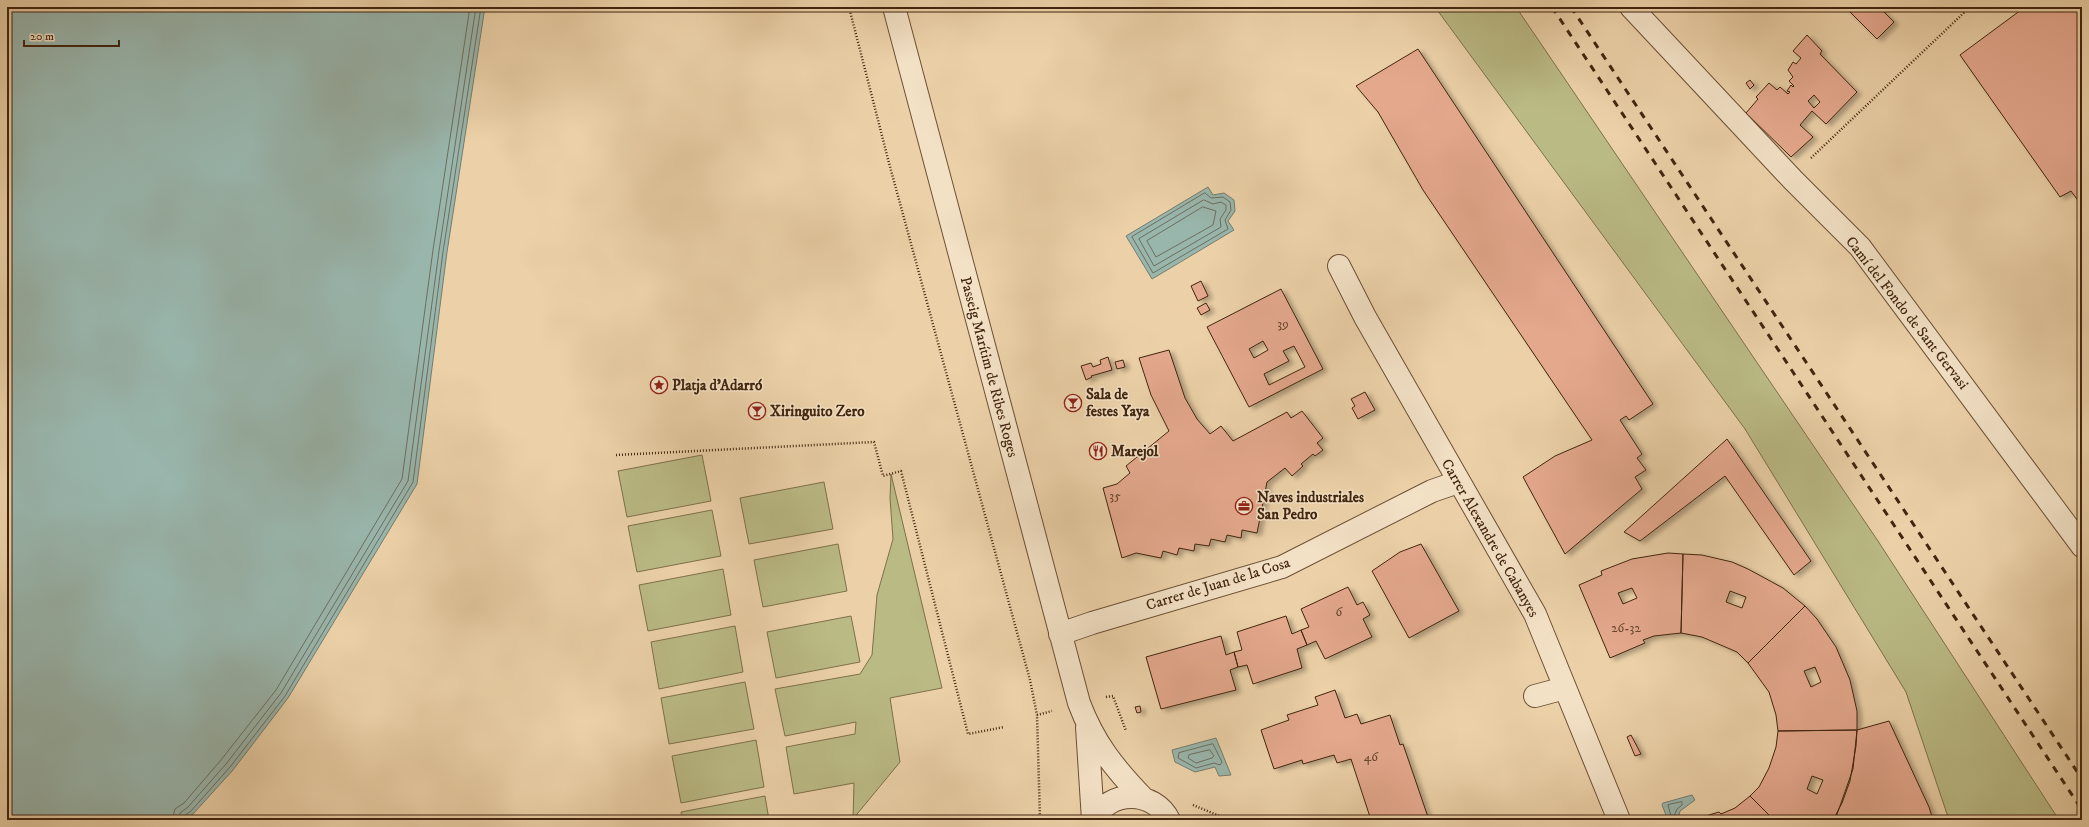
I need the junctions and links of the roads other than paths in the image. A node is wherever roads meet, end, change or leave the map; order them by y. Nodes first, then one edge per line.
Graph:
1 (894, 7) edge
2 (1631, 7) edge
3 (1340, 266) dead end
4 (1458, 482) junction
5 (2082, 546) edge
6 (1060, 634) junction
7 (1565, 688) junction
8 (1535, 696) dead end
9 (1087, 726) junction
10 (1144, 799) junction
11 (1093, 820) edge
12 (1169, 820) edge
13 (1619, 820) edge

1 - 6 street, Passeig Marítim de Ribes Roges
2 - 5 street, Camí del Fondo de Sant Gervasi
3 - 4 street, Carrer Alexandre de Cabanyes
4 - 6 street, Carrer de Juan de la Cosa
4 - 7 street, Carrer Alexandre de Cabanyes
6 - 9 street, Passeig Marítim de Ribes Roges
7 - 8 street
7 - 13 street, Carrer Alexandre de Cabanyes
9 - 10 street, Passeig Marítim de Ribes Roges
9 - 11 street, Passeig Marítim de Ribes Roges
10 - 11 street, Passeig Marítim de Ribes Roges
10 - 12 street, Passeig Marítim de Ribes Roges

